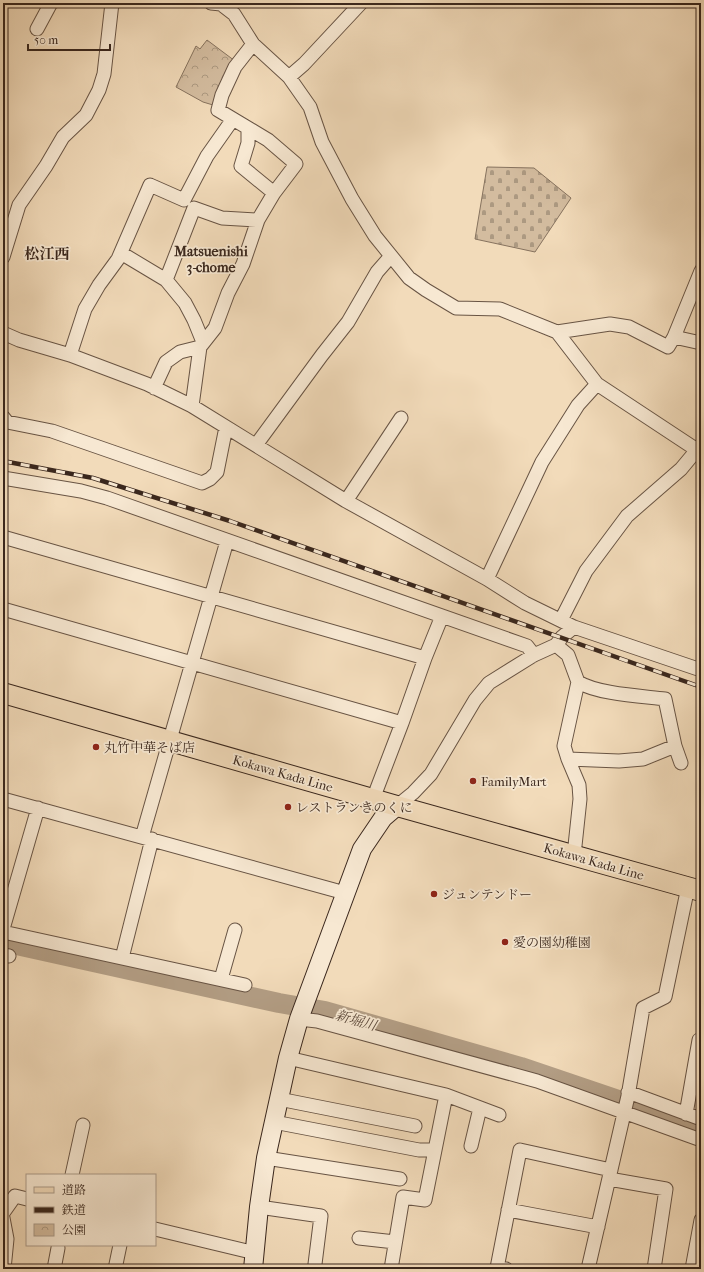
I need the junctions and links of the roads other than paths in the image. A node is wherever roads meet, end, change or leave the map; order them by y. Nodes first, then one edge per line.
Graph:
1 (51, 3) edge
2 (112, 3) edge
3 (211, 3) edge
4 (361, 3) edge
5 (38, 29) dead end
6 (253, 44) junction
7 (289, 77) junction
8 (233, 119) junction
9 (248, 128) junction
10 (274, 193) junction
11 (258, 220) junction
12 (121, 253) junction
13 (391, 256) junction
14 (3, 257) edge
15 (701, 271) edge
16 (166, 280) junction
17 (557, 332) junction
18 (3, 333) edge
19 (674, 336) junction
20 (701, 343) edge
21 (202, 345) junction
22 (70, 355) junction
23 (597, 384) junction
24 (154, 388) junction
25 (192, 406) junction
26 (3, 417) edge
27 (401, 418) dead end
28 (226, 427) junction
29 (256, 445) junction
30 (699, 447) edge
31 (3, 478) edge
32 (346, 501) junction
33 (3, 537) edge
34 (227, 541) junction
35 (487, 579) junction
36 (211, 597) junction
37 (3, 609) edge
38 (442, 616) junction
39 (561, 620) junction
40 (574, 627) junction
41 (556, 645) junction
42 (534, 655) junction
43 (425, 658) junction
44 (192, 662) junction
45 (701, 670) edge
46 (578, 682) junction
47 (3, 693) edge
48 (402, 723) junction
49 (169, 740) junction
50 (675, 746) junction
51 (568, 759) junction
52 (681, 763) dead end
53 (3, 799) edge
54 (373, 799) junction
55 (397, 806) junction
56 (38, 808) junction
57 (147, 838) junction
58 (574, 855) junction
59 (695, 889) edge
60 (344, 893) junction
61 (3, 930) edge
62 (235, 930) dead end
63 (122, 958) junction
64 (221, 979) junction
65 (245, 985) dead end
66 (301, 1012) junction
67 (701, 1040) edge
68 (288, 1058) junction
69 (446, 1095) junction
70 (279, 1099) junction
71 (626, 1102) junction
72 (480, 1108) junction
73 (686, 1114) junction
74 (499, 1115) dead end
75 (701, 1119) edge
76 (274, 1122) junction
77 (83, 1125) dead end
78 (415, 1126) dead end
79 (701, 1140) edge
80 (471, 1146) dead end
81 (435, 1150) junction
82 (266, 1158) junction
83 (72, 1174) edge
84 (610, 1175) junction
85 (400, 1179) dead end
86 (26, 1199) edge
87 (259, 1207) junction
88 (508, 1210) junction
89 (3, 1213) edge
90 (3, 1218) edge
91 (701, 1220) edge
92 (598, 1227) junction
93 (156, 1229) edge
94 (359, 1238) dead end
95 (395, 1242) junction
96 (120, 1246) edge
97 (58, 1248) dead end
98 (4, 1251) edge
99 (254, 1261) edge
100 (315, 1264) dead end
101 (4, 1269) edge
102 (54, 1269) edge
103 (114, 1269) edge
104 (390, 1269) edge
105 (506, 1269) edge
106 (588, 1269) edge
107 (654, 1269) edge
108 (692, 1269) edge

1 - 5 street
2 - 14 street
3 - 6 street
4 - 7 street
6 - 7 street
6 - 8 street
7 - 13 street
8 - 9 street
8 - 12 street
9 - 10 street
9 - 10 street
10 - 11 street
11 - 16 street
11 - 21 street
12 - 16 street
12 - 22 street
13 - 17 street
13 - 29 street
15 - 19 street
16 - 21 street
17 - 19 street
17 - 23 street
18 - 22 street
19 - 20 street
21 - 24 street
21 - 25 street
22 - 24 street
23 - 30 street
23 - 35 street
24 - 25 street
25 - 28 street
26 - 28 street
27 - 32 street
28 - 29 street
29 - 32 street
30 - 39 street
31 - 34 street
32 - 35 street
33 - 36 street
34 - 36 street
34 - 38 street
35 - 39 street
36 - 43 street
36 - 44 street
37 - 44 street
38 - 42 street
38 - 43 street
39 - 40 street
40 - 41 street
40 - 45 street
41 - 42 street
41 - 46 street
42 - 55 street
43 - 48 street
44 - 48 street
44 - 49 street
46 - 50 street
46 - 51 street
47 - 49 main road, Kokawa Kada Line
48 - 54 street
49 - 54 main road, Kokawa Kada Line
49 - 57 street
50 - 51 street
50 - 52 street
51 - 58 street
53 - 56 street
54 - 55 main road, Kokawa Kada Line
55 - 58 main road, Kokawa Kada Line
55 - 60 street
56 - 57 street
56 - 61 street
57 - 60 street
57 - 63 street
58 - 59 main road, Kokawa Kada Line
59 - 71 street
60 - 66 street
61 - 63 street
62 - 64 street
63 - 64 street
64 - 65 street
66 - 68 street
66 - 71 street
67 - 73 street
68 - 69 street
68 - 70 street
69 - 72 street
69 - 81 street
70 - 76 street
70 - 78 street
71 - 73 street
71 - 79 street
71 - 84 street
72 - 74 street
72 - 80 street
73 - 75 street
76 - 81 street
76 - 82 street
77 - 83 street
81 - 95 street
82 - 85 street
82 - 87 street
84 - 88 street
84 - 92 street
84 - 107 street
86 - 89 street
87 - 99 street
87 - 100 street
88 - 92 street
88 - 105 street
90 - 98 street
91 - 108 street
92 - 106 street
93 - 99 street
94 - 95 street
95 - 104 street
96 - 103 street
97 - 102 street
98 - 101 street

